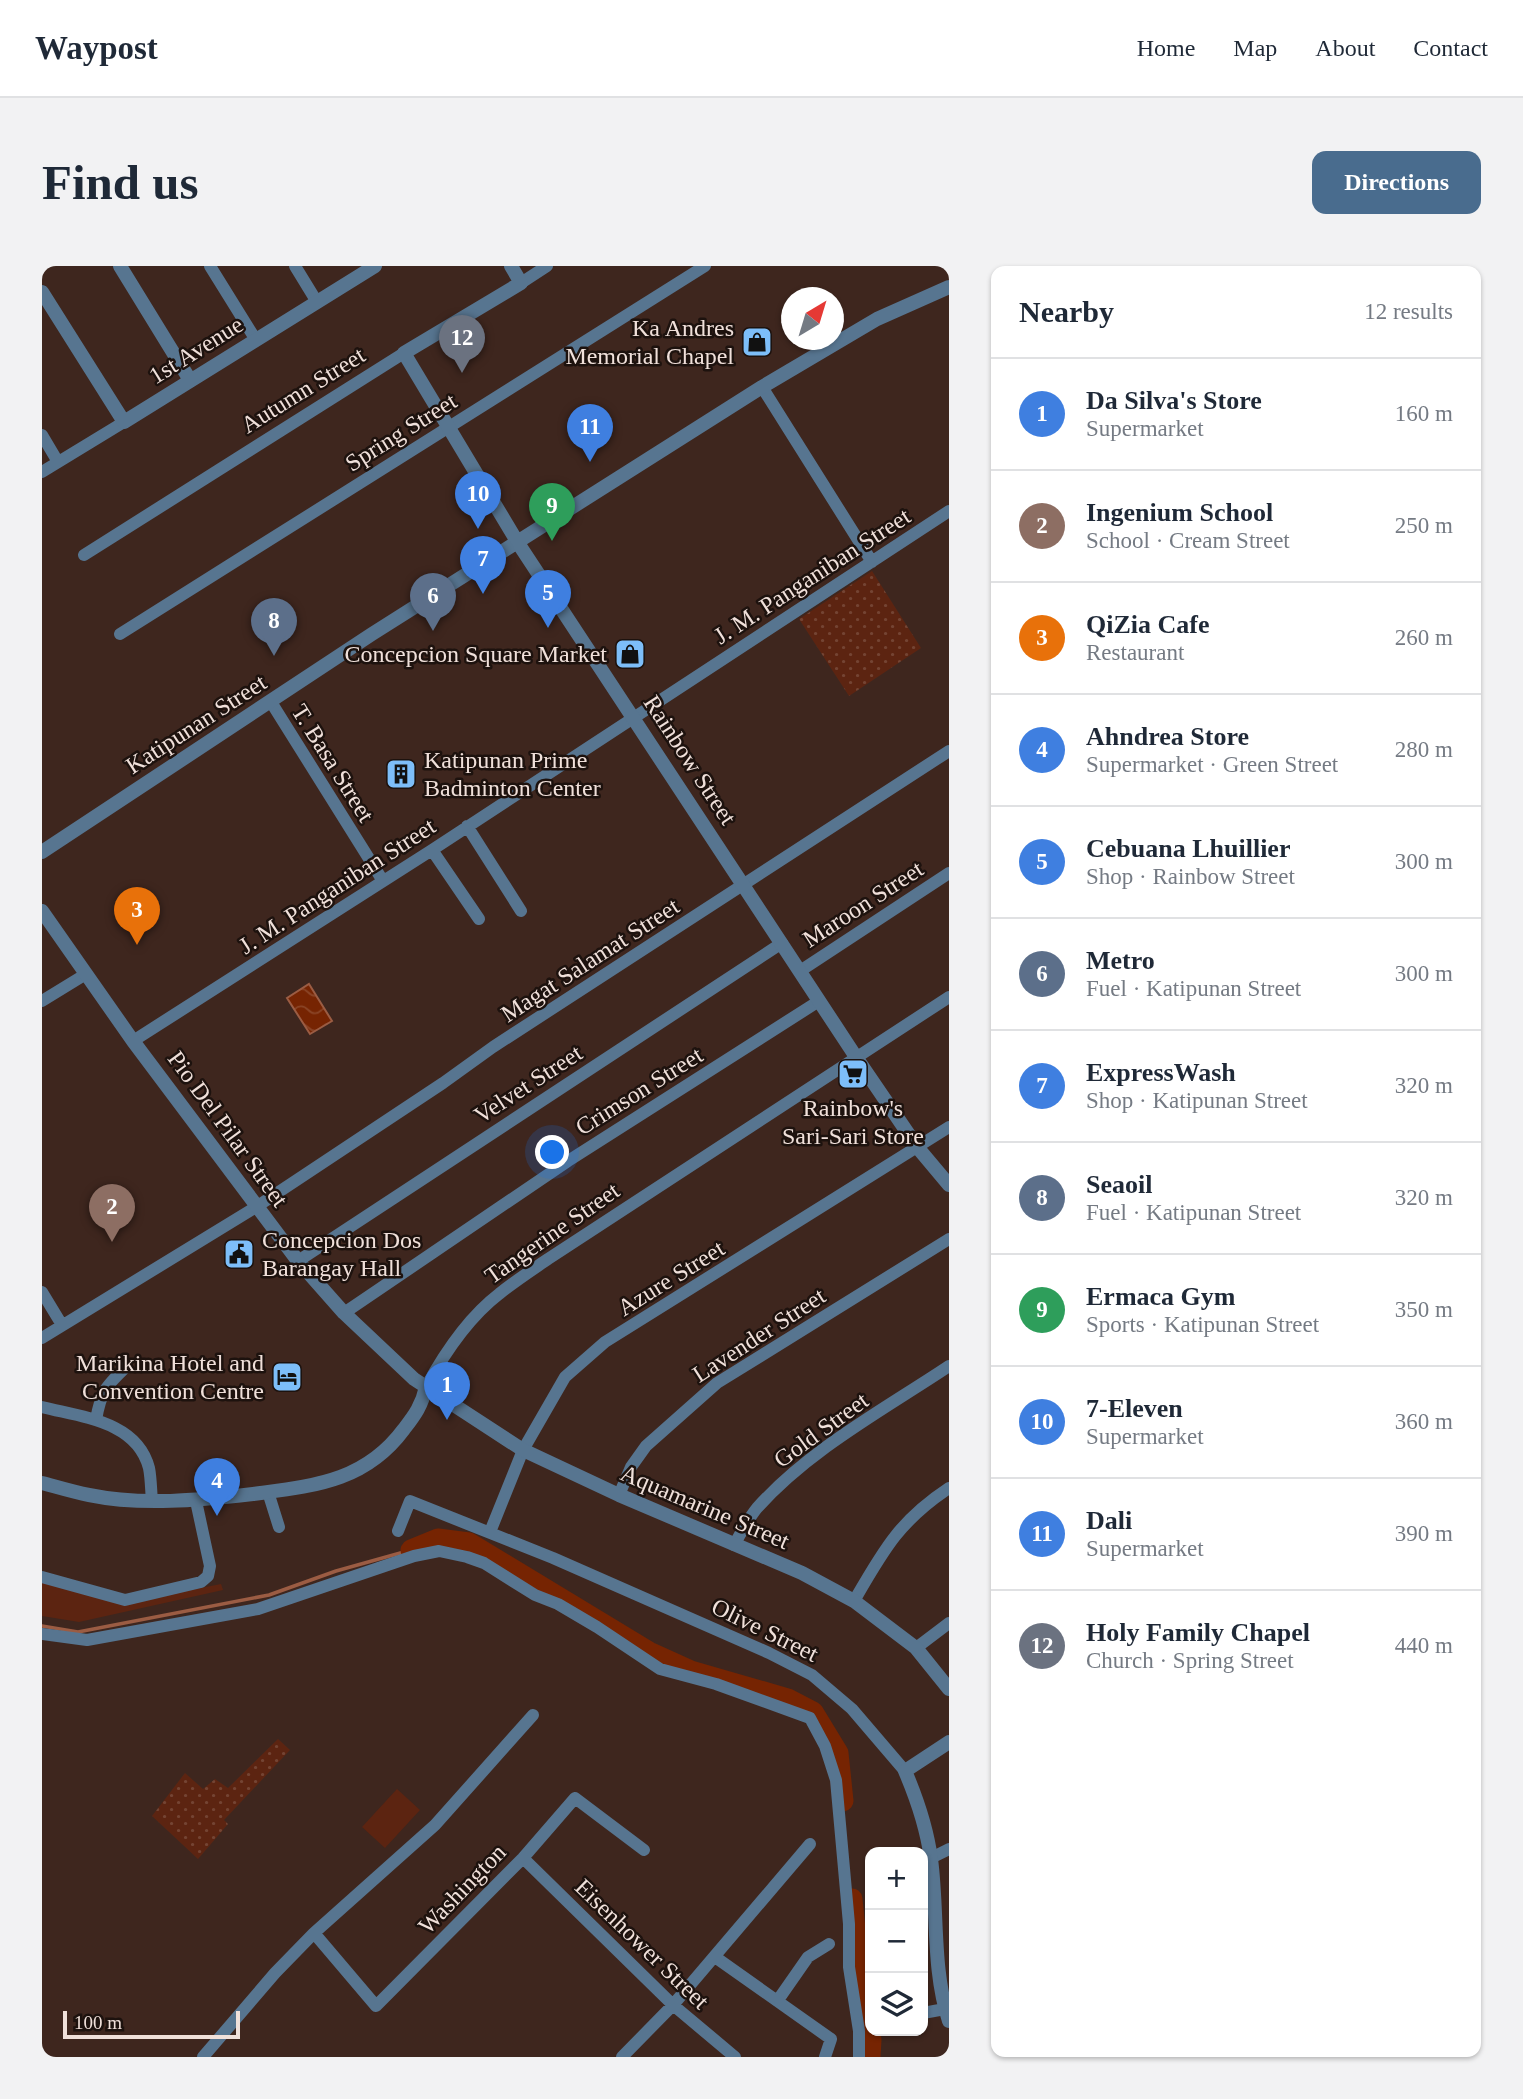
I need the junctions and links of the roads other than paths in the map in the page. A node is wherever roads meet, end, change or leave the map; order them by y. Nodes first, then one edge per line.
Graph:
1 (120, 266) edge
2 (210, 266) edge
3 (295, 266) edge
4 (375, 266) edge
5 (511, 266) edge
6 (547, 266) edge
7 (705, 266) edge
8 (521, 283) junction
9 (949, 287) edge
10 (42, 292) edge
11 (317, 302) junction
12 (256, 340) junction
13 (404, 353) junction
14 (190, 380) junction
15 (762, 387) junction
16 (124, 422) junction
17 (450, 427) junction
18 (42, 435) edge
19 (58, 462) junction
20 (42, 472) edge
21 (949, 511) edge
22 (518, 542) junction
23 (84, 555) dead end
24 (872, 562) junction
25 (120, 634) dead end
26 (271, 702) junction
27 (635, 718) junction
28 (949, 751) edge
29 (467, 826) junction
30 (432, 850) junction
31 (42, 852) edge
32 (949, 873) edge
33 (383, 881) junction
34 (745, 886) junction
35 (42, 911) edge
36 (522, 911) dead end
37 (479, 919) dead end
38 (782, 943) junction
39 (800, 971) junction
40 (86, 974) junction
41 (949, 997) edge
42 (42, 1001) edge
43 (819, 1001) junction
44 (134, 1041) junction
45 (856, 1057) junction
46 (949, 1127) edge
47 (918, 1148) junction
48 (949, 1185) edge
49 (256, 1207) junction
50 (949, 1240) edge
51 (298, 1261) junction
52 (42, 1292) edge
53 (344, 1313) junction
54 (62, 1325) junction
55 (42, 1338) edge
56 (949, 1366) edge
57 (126, 1367) dead end
58 (426, 1387) junction
59 (42, 1407) edge
60 (96, 1420) junction
61 (523, 1450) junction
62 (42, 1483) edge
63 (949, 1488) edge
64 (268, 1492) junction
65 (619, 1495) junction
66 (197, 1500) junction
67 (152, 1501) junction
68 (279, 1527) dead end
69 (398, 1531) dead end
70 (490, 1532) junction
71 (734, 1545) junction
72 (42, 1577) edge
73 (854, 1601) junction
74 (949, 1623) edge
75 (42, 1634) edge
76 (916, 1648) junction
77 (949, 1689) edge
78 (533, 1715) dead end
79 (949, 1742) edge
80 (905, 1771) junction
81 (810, 1844) dead end
82 (949, 1849) edge
83 (644, 1850) dead end
84 (523, 1858) junction
85 (931, 1858) junction
86 (314, 1933) junction
87 (829, 1944) dead end
88 (715, 1957) junction
89 (945, 1985) edge
90 (778, 2000) junction
91 (673, 2006) junction
92 (928, 2013) edge
93 (947, 2015) edge
94 (627, 2055) edge
95 (203, 2057) edge
96 (735, 2057) edge
97 (825, 2057) edge
98 (859, 2057) edge

1 - 14 street
2 - 12 street
3 - 11 street
4 - 11 street, 1st Avenue
5 - 8 street
6 - 8 street, Autumn Street
7 - 17 street, Spring Street
8 - 13 street, Autumn Street
9 - 15 street, Katipunan Street
10 - 16 street
11 - 12 street, 1st Avenue
12 - 14 street, 1st Avenue
13 - 17 street, Rainbow Street
13 - 23 street, Autumn Street
14 - 16 street, 1st Avenue
15 - 22 street, Katipunan Street
15 - 24 street
16 - 19 street, 1st Avenue
17 - 22 street, Rainbow Street
17 - 25 street, Spring Street
18 - 19 street
19 - 20 street, 1st Avenue
21 - 24 street, J. M. Panganiban Street
22 - 26 street, Katipunan Street
22 - 27 street, Rainbow Street
24 - 27 street, J. M. Panganiban Street
26 - 31 street, Katipunan Street
26 - 33 street, T. Basa Street
27 - 29 street, J. M. Panganiban Street
27 - 34 street, Rainbow Street
28 - 34 street, Magat Salamat Street
29 - 30 street, J. M. Panganiban Street
29 - 36 street
30 - 33 street, J. M. Panganiban Street
30 - 37 street
32 - 39 street, Maroon Street
33 - 44 street, J. M. Panganiban Street
34 - 38 street, Rainbow Street
34 - 49 street, Magat Salamat Street
35 - 40 street, Pio Del Pilar Street
38 - 39 street, Rainbow Street
38 - 51 street, Velvet Street
39 - 43 street, Rainbow Street
40 - 42 street
40 - 44 street, Pio Del Pilar Street
41 - 45 street, Tangerine Street
43 - 45 street, Rainbow Street
43 - 53 street, Crimson Street
44 - 49 street, Pio Del Pilar Street
45 - 47 street, Rainbow Street
45 - 58 street, Tangerine Street
46 - 47 street, Azure Street
47 - 48 street, Rainbow Street
47 - 61 street, Azure Street
49 - 51 street, Pio Del Pilar Street
49 - 54 street, Magat Salamat Street
50 - 65 street, Lavender Street
51 - 53 street, Pio Del Pilar Street
52 - 54 street
53 - 58 street, Pio Del Pilar Street
54 - 55 street, Magat Salamat Street
56 - 71 street, Gold Street
57 - 60 street
58 - 61 street, Aquamarine Street
58 - 64 street, Tangerine Street
59 - 60 street
60 - 67 street
61 - 65 street, Aquamarine Street
61 - 70 street, Azure Street
62 - 67 street, Tangerine Street
63 - 73 street
64 - 66 street, Tangerine Street
64 - 68 street
65 - 71 street, Aquamarine Street
66 - 67 street, Tangerine Street
66 - 72 street
69 - 70 street, Olive Street
70 - 80 street, Olive Street
71 - 73 street, Aquamarine Street
73 - 76 street, Aquamarine Street
74 - 76 street
75 - 98 street
76 - 77 street, Aquamarine Street
78 - 86 street
79 - 80 street
80 - 85 street, Olive Street
81 - 88 street
82 - 85 street
83 - 84 street, Washington
84 - 86 street, Washington
84 - 91 street, Eisenhower Street
85 - 89 street, Olive Street
86 - 95 street
87 - 90 street
88 - 90 street
88 - 91 street
89 - 93 street, Olive Street
90 - 97 street
91 - 94 street
91 - 96 street, Eisenhower Street
92 - 93 street

